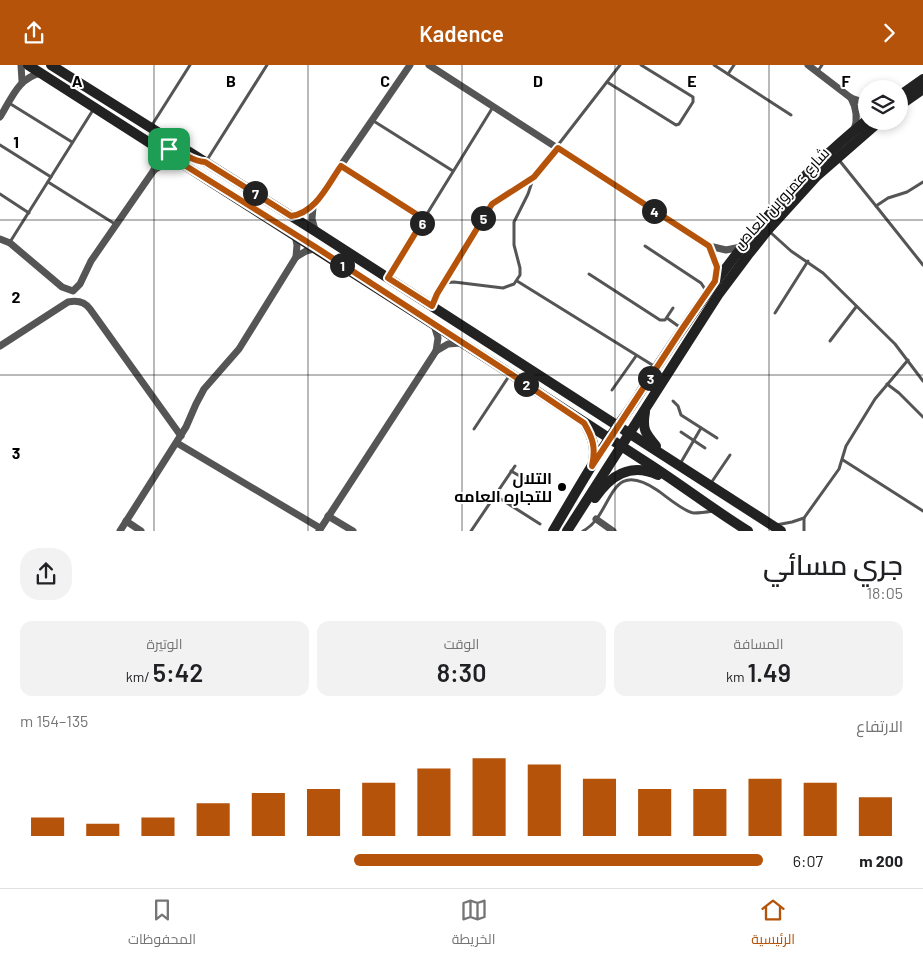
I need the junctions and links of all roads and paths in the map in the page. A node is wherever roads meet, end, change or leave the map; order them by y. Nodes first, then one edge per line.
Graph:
1 (21, 65) edge
2 (28, 65) edge
3 (51, 65) edge
4 (190, 65) edge
5 (266, 65) edge
6 (410, 65) edge
7 (429, 65) edge
8 (620, 65) edge
9 (641, 65) edge
10 (714, 65) edge
11 (734, 65) edge
12 (808, 65) edge
13 (822, 65) edge
14 (818, 72) junction
15 (41, 73) junction
16 (728, 75) junction
17 (923, 79) edge
18 (22, 81) junction
19 (607, 82) junction
20 (923, 89) edge
21 (908, 90) edge
22 (851, 98) junction
23 (858, 100) edge
24 (908, 100) edge
25 (9, 103) junction
26 (493, 107) junction
27 (96, 108) junction
28 (791, 115) dead end
29 (0, 117) edge
30 (372, 120) junction
31 (151, 128) junction
32 (858, 128) edge
33 (870, 130) edge
34 (854, 131) junction
35 (72, 143) junction
36 (0, 145) edge
37 (558, 148) junction
38 (162, 151) junction
39 (174, 158) junction
40 (837, 158) junction
41 (205, 162) junction
42 (341, 166) junction
43 (154, 170) junction
44 (453, 171) junction
45 (50, 177) junction
46 (534, 177) junction
47 (48, 182) junction
48 (923, 182) edge
49 (0, 195) edge
50 (313, 206) junction
51 (876, 206) junction
52 (28, 213) junction
53 (291, 216) junction
54 (424, 219) junction
55 (116, 225) junction
56 (768, 230) junction
57 (316, 231) junction
58 (294, 234) junction
59 (0, 239) edge
60 (10, 243) junction
61 (645, 246) dead end
62 (709, 246) junction
63 (743, 246) junction
64 (317, 248) junction
65 (296, 257) junction
66 (808, 261) junction
67 (923, 265) edge
68 (588, 274) dead end
69 (388, 278) junction
70 (516, 281) junction
71 (715, 281) junction
72 (444, 283) junction
73 (73, 291) junction
74 (707, 292) junction
75 (75, 301) junction
76 (432, 306) junction
77 (673, 307) dead end
78 (856, 307) junction
79 (774, 313) dead end
80 (667, 319) junction
81 (434, 325) junction
82 (682, 329) junction
83 (830, 341) dead end
84 (462, 343) junction
85 (0, 346) edge
86 (436, 351) junction
87 (636, 356) junction
88 (908, 360) junction
89 (656, 368) junction
90 (511, 374) junction
91 (923, 381) edge
92 (887, 384) junction
93 (612, 390) dead end
94 (673, 401) dead end
95 (634, 403) junction
96 (645, 409) junction
97 (598, 413) junction
98 (923, 417) edge
99 (584, 423) junction
100 (618, 426) junction
101 (701, 427) junction
102 (474, 429) dead end
103 (681, 432) dead end
104 (630, 433) junction
105 (179, 439) junction
106 (609, 439) junction
107 (717, 439) dead end
108 (694, 440) junction
109 (621, 446) junction
110 (705, 448) dead end
111 (730, 455) dead end
112 (668, 457) junction
113 (843, 460) junction
114 (679, 465) junction
115 (515, 466) dead end
116 (592, 466) junction
117 (511, 471) junction
118 (532, 483) dead end
119 (710, 485) junction
120 (496, 496) junction
121 (701, 501) junction
122 (716, 511) junction
123 (923, 511) edge
124 (328, 516) junction
125 (804, 518) junction
126 (596, 519) junction
127 (126, 521) junction
128 (540, 524) dead end
129 (569, 528) edge
130 (777, 528) edge
131 (319, 529) edge
132 (120, 531) edge
133 (141, 531) edge
134 (352, 531) edge
135 (471, 531) edge
136 (553, 531) edge
137 (583, 531) edge
138 (613, 531) edge
139 (748, 531) edge
140 (804, 531) edge

1 - 18 street
2 - 15 main road
3 - 31 main road
4 - 31 lane
5 - 41 lane
6 - 30 street
7 - 26 street
8 - 19 lane
9 - 19 lane
10 - 16 lane
11 - 16 lane
12 - 14 street
13 - 14 lane
14 - 22 street
15 - 18 street
15 - 27 main road
16 - 28 lane
17 - 21 main road
18 - 25 street
19 - 37 lane
20 - 24 main road
22 - 23 street
22 - 34 street
25 - 29 street
25 - 35 lane
26 - 37 street
26 - 44 lane
27 - 31 main road
27 - 35 lane
27 - 38 main road
30 - 42 street
30 - 44 lane
31 - 41 main road
32 - 34 main road, شارع عمرو بن العاص
33 - 40 main road, شارع عمرو بن العاص
34 - 63 main road, شارع عمرو بن العاص
35 - 45 lane
36 - 45 lane
37 - 46 lane
37 - 62 street
38 - 39 main road
38 - 41 main road
38 - 43 street
39 - 43 street
39 - 58 main road
40 - 51 lane
40 - 56 main road, شارع عمرو بن العاص
41 - 53 main road
42 - 50 street
42 - 54 lane
43 - 55 street
44 - 54 lane
45 - 47 lane
46 - 70 lane
46 - 72 lane
47 - 52 lane
47 - 55 lane
48 - 51 lane
49 - 52 lane
50 - 53 street
50 - 57 street
51 - 67 lane
52 - 60 lane
53 - 57 main road
54 - 69 lane
55 - 73 street
56 - 66 lane
56 - 96 main road, شارع عمرو بن العاص
57 - 69 main road
58 - 64 main road
58 - 65 street
59 - 60 street
60 - 73 street
61 - 74 lane
62 - 63 street
62 - 71 street
63 - 71 main road, شارع عمرو بن العاص
64 - 65 street
64 - 81 main road
65 - 105 street
66 - 78 lane
66 - 79 lane
68 - 80 lane
69 - 76 main road
70 - 72 lane
70 - 87 lane
71 - 74 main road, شارع عمرو بن العاص
72 - 76 lane
73 - 75 street
74 - 82 main road, شارع عمرو بن العاص
75 - 85 street
75 - 105 street
76 - 97 main road
77 - 80 lane
78 - 83 lane
78 - 88 lane
80 - 82 lane
81 - 84 main road
81 - 86 street
82 - 89 main road, شارع عمرو بن العاص
84 - 86 street
84 - 90 main road
86 - 124 street
87 - 89 lane
87 - 93 lane
88 - 91 lane
88 - 92 lane
89 - 95 main road, شارع عمرو بن العاص
90 - 99 main road
90 - 102 lane
92 - 98 lane
92 - 113 lane
94 - 101 lane
95 - 97 main road
95 - 100 main road, شارع عمرو بن العاص
96 - 104 main road, شارع عمرو بن العاص
96 - 112 main road
97 - 100 main road
99 - 106 main road
99 - 116 main road
100 - 104 main road
100 - 106 main road, شارع عمرو بن العاص
101 - 107 lane
101 - 108 lane
103 - 108 lane
104 - 109 main road, شارع عمرو بن العاص
104 - 112 main road
105 - 127 street
105 - 131 street
106 - 109 main road
106 - 116 main road, شارع عمرو بن العاص
108 - 110 lane
108 - 114 lane
109 - 121 main road
109 - 129 main road, شارع عمرو بن العاص
111 - 119 lane
112 - 114 main road
113 - 123 lane
113 - 125 lane
114 - 119 main road
115 - 117 lane
116 - 136 main road, شارع عمرو بن العاص
117 - 118 lane
117 - 120 lane
119 - 130 main road
120 - 128 lane
120 - 135 lane
121 - 122 main road
121 - 129 main road
122 - 126 lane
122 - 139 main road
124 - 131 street
124 - 134 street
125 - 130 lane
125 - 140 lane
126 - 137 lane
126 - 138 street
127 - 132 street
127 - 133 street

